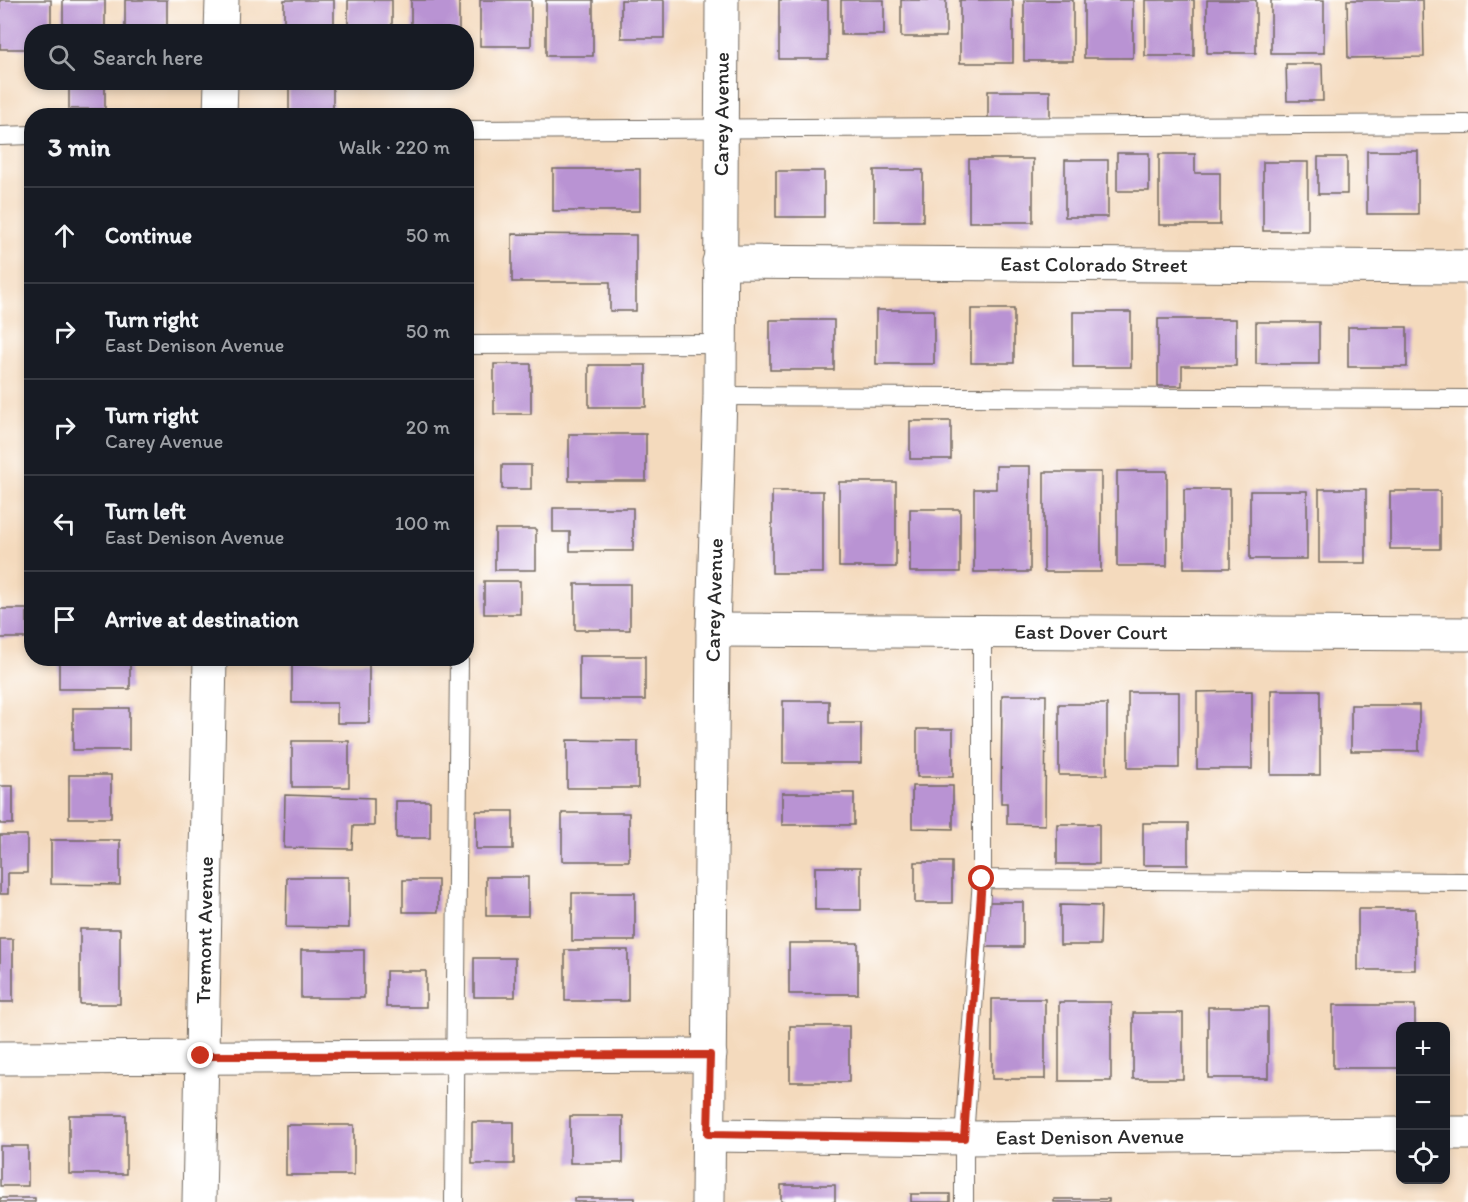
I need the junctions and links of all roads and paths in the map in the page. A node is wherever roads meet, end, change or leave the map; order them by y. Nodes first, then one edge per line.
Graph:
1 (222, 0) edge
2 (722, 0) edge
3 (221, 24) edge
4 (221, 90) edge
5 (220, 108) edge
6 (1468, 124) edge
7 (720, 129) junction
8 (474, 130) edge
9 (24, 135) edge
10 (0, 136) edge
11 (719, 262) junction
12 (1468, 267) edge
13 (720, 344) junction
14 (474, 345) edge
15 (720, 396) junction
16 (1468, 399) edge
17 (712, 630) junction
18 (982, 632) junction
19 (1468, 634) edge
20 (210, 666) edge
21 (459, 666) edge
22 (982, 879) junction
23 (1468, 882) edge
24 (710, 1055) junction
25 (201, 1056) junction
26 (455, 1056) junction
27 (0, 1058) edge
28 (1450, 1133) edge
29 (1468, 1133) edge
30 (708, 1134) junction
31 (1396, 1134) edge
32 (964, 1138) junction
33 (199, 1202) edge
34 (454, 1202) edge
35 (708, 1202) edge
36 (964, 1202) edge

1 - 3 street
2 - 7 street, Carey Avenue
4 - 5 street
6 - 7 lane
7 - 8 lane
7 - 11 street, Carey Avenue
9 - 10 lane
11 - 12 street, East Colorado Street
11 - 13 street, Carey Avenue
13 - 14 lane
13 - 15 street, Carey Avenue
15 - 16 lane
15 - 17 street, Carey Avenue
17 - 18 street, East Dover Court
17 - 24 street, Carey Avenue
18 - 19 street, East Dover Court
18 - 22 lane
20 - 25 street, Tremont Avenue
21 - 26 lane
22 - 23 lane
22 - 32 lane
24 - 26 street
24 - 30 street, Carey Avenue
25 - 26 street
25 - 27 street
25 - 33 street, Tremont Avenue
26 - 34 lane
28 - 29 street
30 - 32 street, East Denison Avenue
30 - 35 street, Carey Avenue
31 - 32 street, East Denison Avenue
32 - 36 lane

